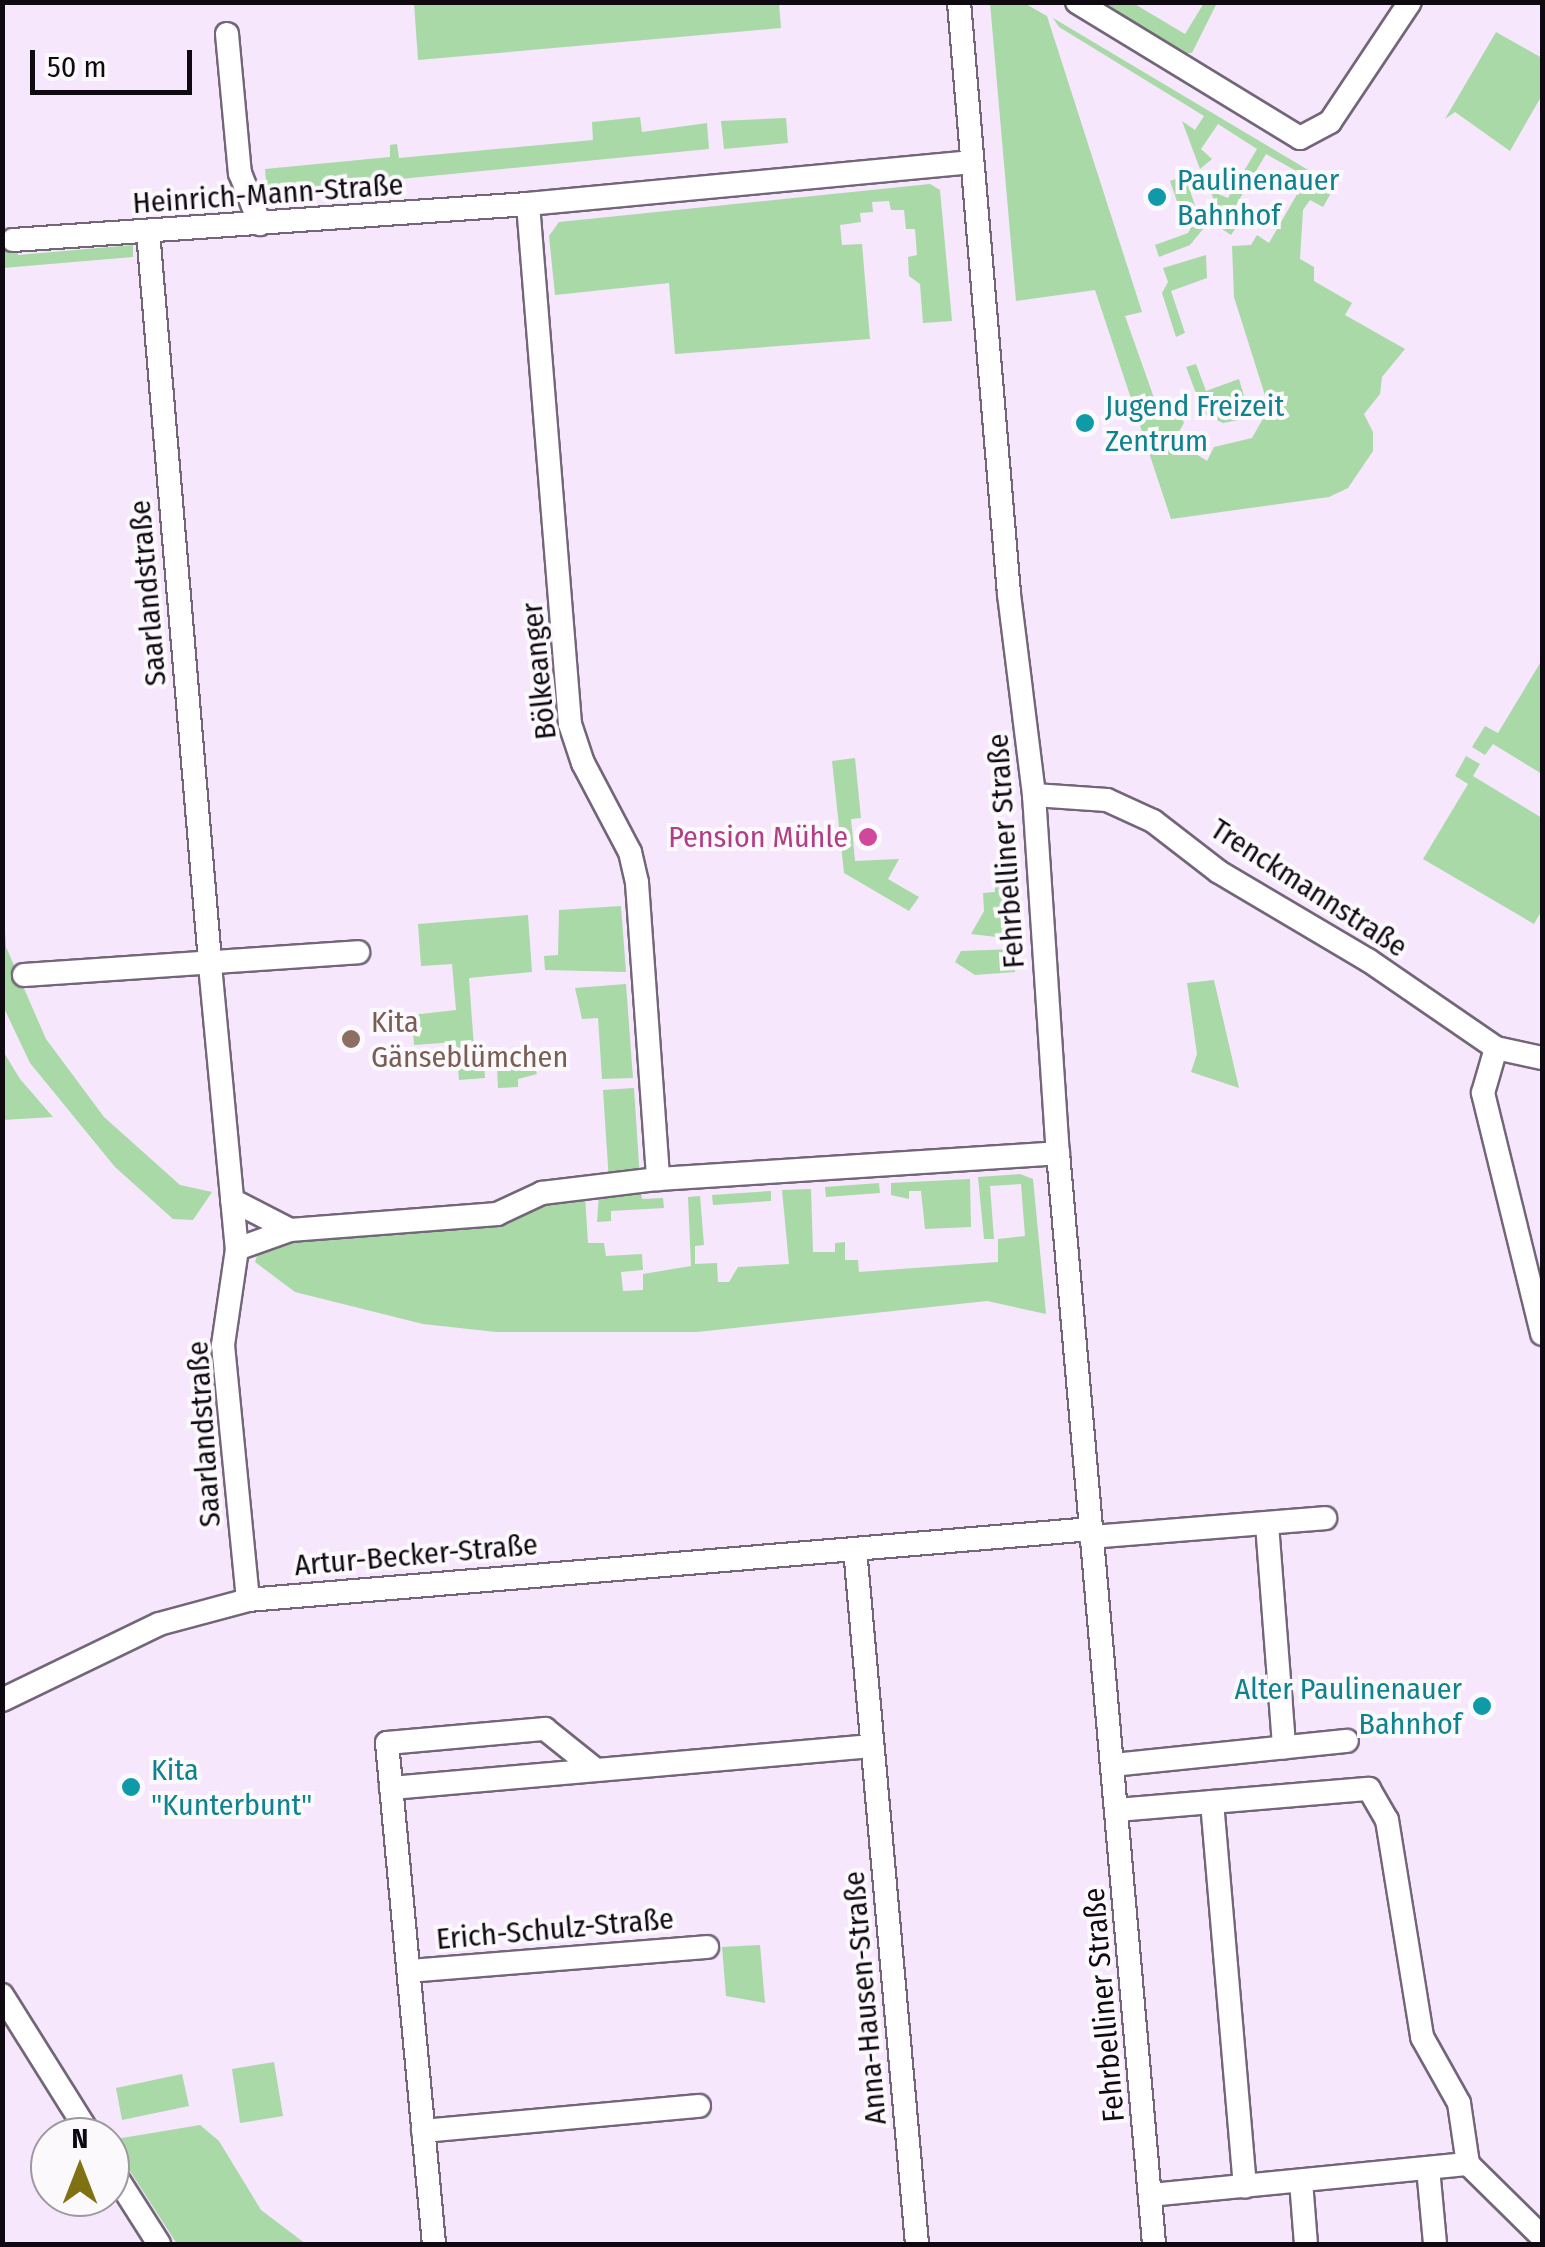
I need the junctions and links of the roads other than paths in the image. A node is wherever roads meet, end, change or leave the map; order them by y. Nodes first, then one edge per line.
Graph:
1 (959, 2) edge
2 (1077, 2) edge
3 (1410, 2) edge
4 (227, 34) dead end
5 (972, 162) junction
6 (528, 204) junction
7 (260, 224) junction
8 (148, 232) junction
9 (13, 240) dead end
10 (1034, 795) junction
11 (358, 952) dead end
12 (206, 960) junction
13 (24, 975) dead end
14 (1496, 1048) junction
15 (1542, 1058) edge
16 (1058, 1154) junction
17 (658, 1179) junction
18 (232, 1200) junction
19 (290, 1230) junction
20 (237, 1249) junction
21 (1542, 1334) edge
22 (1325, 1518) dead end
23 (1267, 1524) junction
24 (1091, 1533) junction
25 (855, 1550) junction
26 (248, 1600) junction
27 (2, 1700) edge
28 (1346, 1741) dead end
29 (872, 1746) junction
30 (1284, 1747) junction
31 (1113, 1765) junction
32 (596, 1769) junction
33 (391, 1788) junction
34 (1212, 1802) junction
35 (1117, 1810) junction
36 (707, 1947) dead end
37 (408, 1971) junction
38 (2, 1995) edge
39 (700, 2106) dead end
40 (79, 2117) edge
41 (424, 2131) junction
42 (1468, 2164) junction
43 (1428, 2168) junction
44 (1301, 2181) junction
45 (1245, 2187) junction
46 (1150, 2195) junction
47 (130, 2198) edge
48 (1542, 2237) edge
49 (159, 2244) edge
50 (434, 2244) edge
51 (917, 2244) edge
52 (1154, 2244) edge
53 (1306, 2244) edge
54 (1435, 2244) edge

1 - 5 street, Fehrbelliner Straße
2 - 3 street
4 - 7 street
5 - 6 street
5 - 10 street, Fehrbelliner Straße
6 - 7 street, Heinrich-Mann-Straße
6 - 17 street, Bölkeanger
7 - 8 street, Heinrich-Mann-Straße
8 - 9 street, Heinrich-Mann-Straße
8 - 12 street, Saarlandstraße
10 - 14 street, Trenckmannstraße
10 - 16 street, Fehrbelliner Straße
11 - 12 street
12 - 13 street
12 - 18 street, Saarlandstraße
14 - 15 street, Trenckmannstraße
14 - 21 street
16 - 17 street
16 - 24 street, Fehrbelliner Straße
17 - 19 street
18 - 19 street
18 - 20 street, Saarlandstraße
19 - 20 street
20 - 26 street, Saarlandstraße
22 - 23 street
23 - 24 street
23 - 30 street
24 - 25 street, Artur-Becker-Straße
24 - 31 street, Fehrbelliner Straße
25 - 26 street, Artur-Becker-Straße
25 - 29 street
26 - 27 street, Artur-Becker-Straße
28 - 30 street
29 - 32 street
29 - 51 street, Anna-Hausen-Straße
30 - 31 street
31 - 35 street, Fehrbelliner Straße
32 - 33 street
32 - 33 street, Erich-Schulz-Straße
33 - 37 street, Erich-Schulz-Straße
34 - 35 street
34 - 42 street
34 - 45 street
35 - 46 street, Fehrbelliner Straße
36 - 37 street, Erich-Schulz-Straße
37 - 41 street, Erich-Schulz-Straße
38 - 40 street
39 - 41 street
41 - 50 street, Erich-Schulz-Straße
42 - 43 street
42 - 48 street
43 - 44 street
43 - 54 street
44 - 45 street
44 - 53 street
45 - 46 street
46 - 52 street, Fehrbelliner Straße
47 - 49 street

